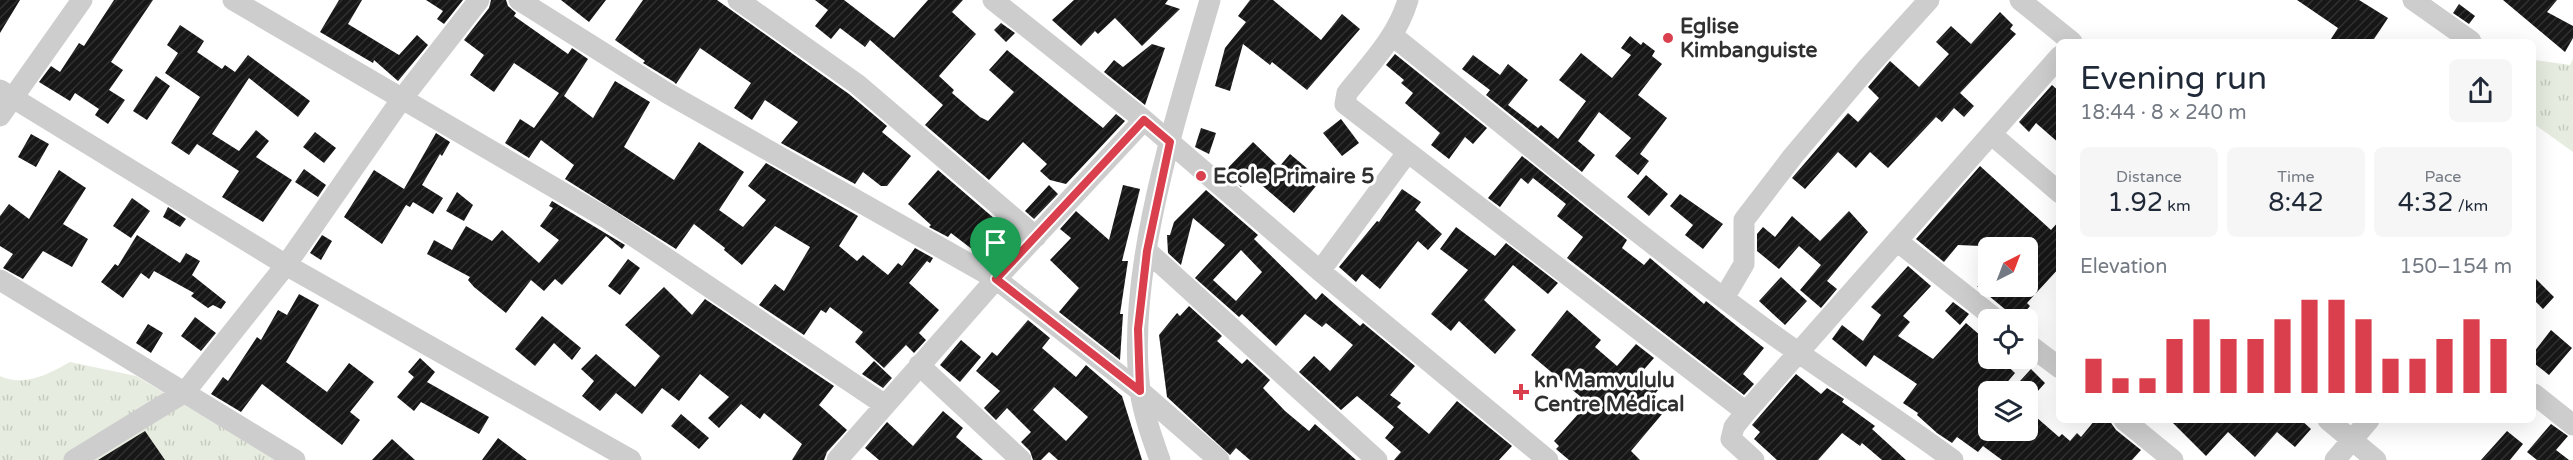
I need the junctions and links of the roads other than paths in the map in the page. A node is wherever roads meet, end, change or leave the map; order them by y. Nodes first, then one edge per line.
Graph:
1 (82, 0) edge
2 (234, 0) edge
3 (479, 0) edge
4 (519, 0) edge
5 (738, 0) edge
6 (993, 0) edge
7 (1210, 0) edge
8 (1408, 0) edge
9 (1929, 0) edge
10 (2020, 0) edge
11 (2413, 0) edge
12 (1393, 36) junction
13 (2068, 39) edge
14 (2468, 39) edge
15 (2056, 61) edge
16 (6, 94) edge
17 (401, 100) junction
18 (0, 116) edge
19 (1144, 120) junction
20 (1991, 134) junction
21 (1170, 142) junction
22 (1407, 153) junction
23 (2056, 189) edge
24 (1036, 237) junction
25 (1897, 241) junction
26 (1147, 251) junction
27 (286, 265) junction
28 (1320, 271) junction
29 (996, 279) junction
30 (0, 280) edge
31 (1724, 298) junction
32 (1983, 309) edge
33 (2038, 352) edge
34 (1800, 354) junction
35 (919, 365) junction
36 (2056, 366) edge
37 (1140, 391) junction
38 (185, 392) junction
39 (2536, 396) edge
40 (885, 405) junction
41 (1746, 412) junction
42 (2128, 423) edge
43 (2331, 423) edge
44 (2367, 423) edge
45 (2573, 425) edge
46 (2352, 441) junction
47 (74, 460) edge
48 (295, 460) edge
49 (631, 460) edge
50 (837, 460) edge
51 (1021, 460) edge
52 (1160, 460) edge
53 (1219, 460) edge
54 (1377, 460) edge
55 (1548, 460) edge
56 (1754, 460) edge
57 (1953, 460) edge
58 (2173, 460) edge
59 (2335, 460) edge
60 (2376, 460) edge

1 - 16 street
2 - 17 street
3 - 17 street
4 - 29 street
5 - 24 street
6 - 19 street
7 - 21 street
8 - 12 street
9 - 31 street
10 - 13 street
11 - 14 street
12 - 22 street
12 - 31 street
15 - 20 street
16 - 18 street
16 - 27 street
17 - 27 street
17 - 40 street
19 - 21 street
19 - 24 street
20 - 23 street
20 - 25 street
21 - 26 street
21 - 28 street
22 - 28 street
22 - 41 street
24 - 29 street
25 - 32 street
25 - 34 street
26 - 37 street
26 - 54 street
27 - 38 street
27 - 49 street
28 - 55 street
29 - 35 street
29 - 37 street
30 - 38 street
31 - 34 street
33 - 36 street
34 - 41 street
34 - 57 street
35 - 40 street
35 - 51 street
37 - 52 street
37 - 53 street
38 - 47 street
38 - 48 street
39 - 45 street
40 - 50 street
41 - 56 street
42 - 58 street
43 - 46 street
44 - 46 street
46 - 59 street
46 - 60 street

